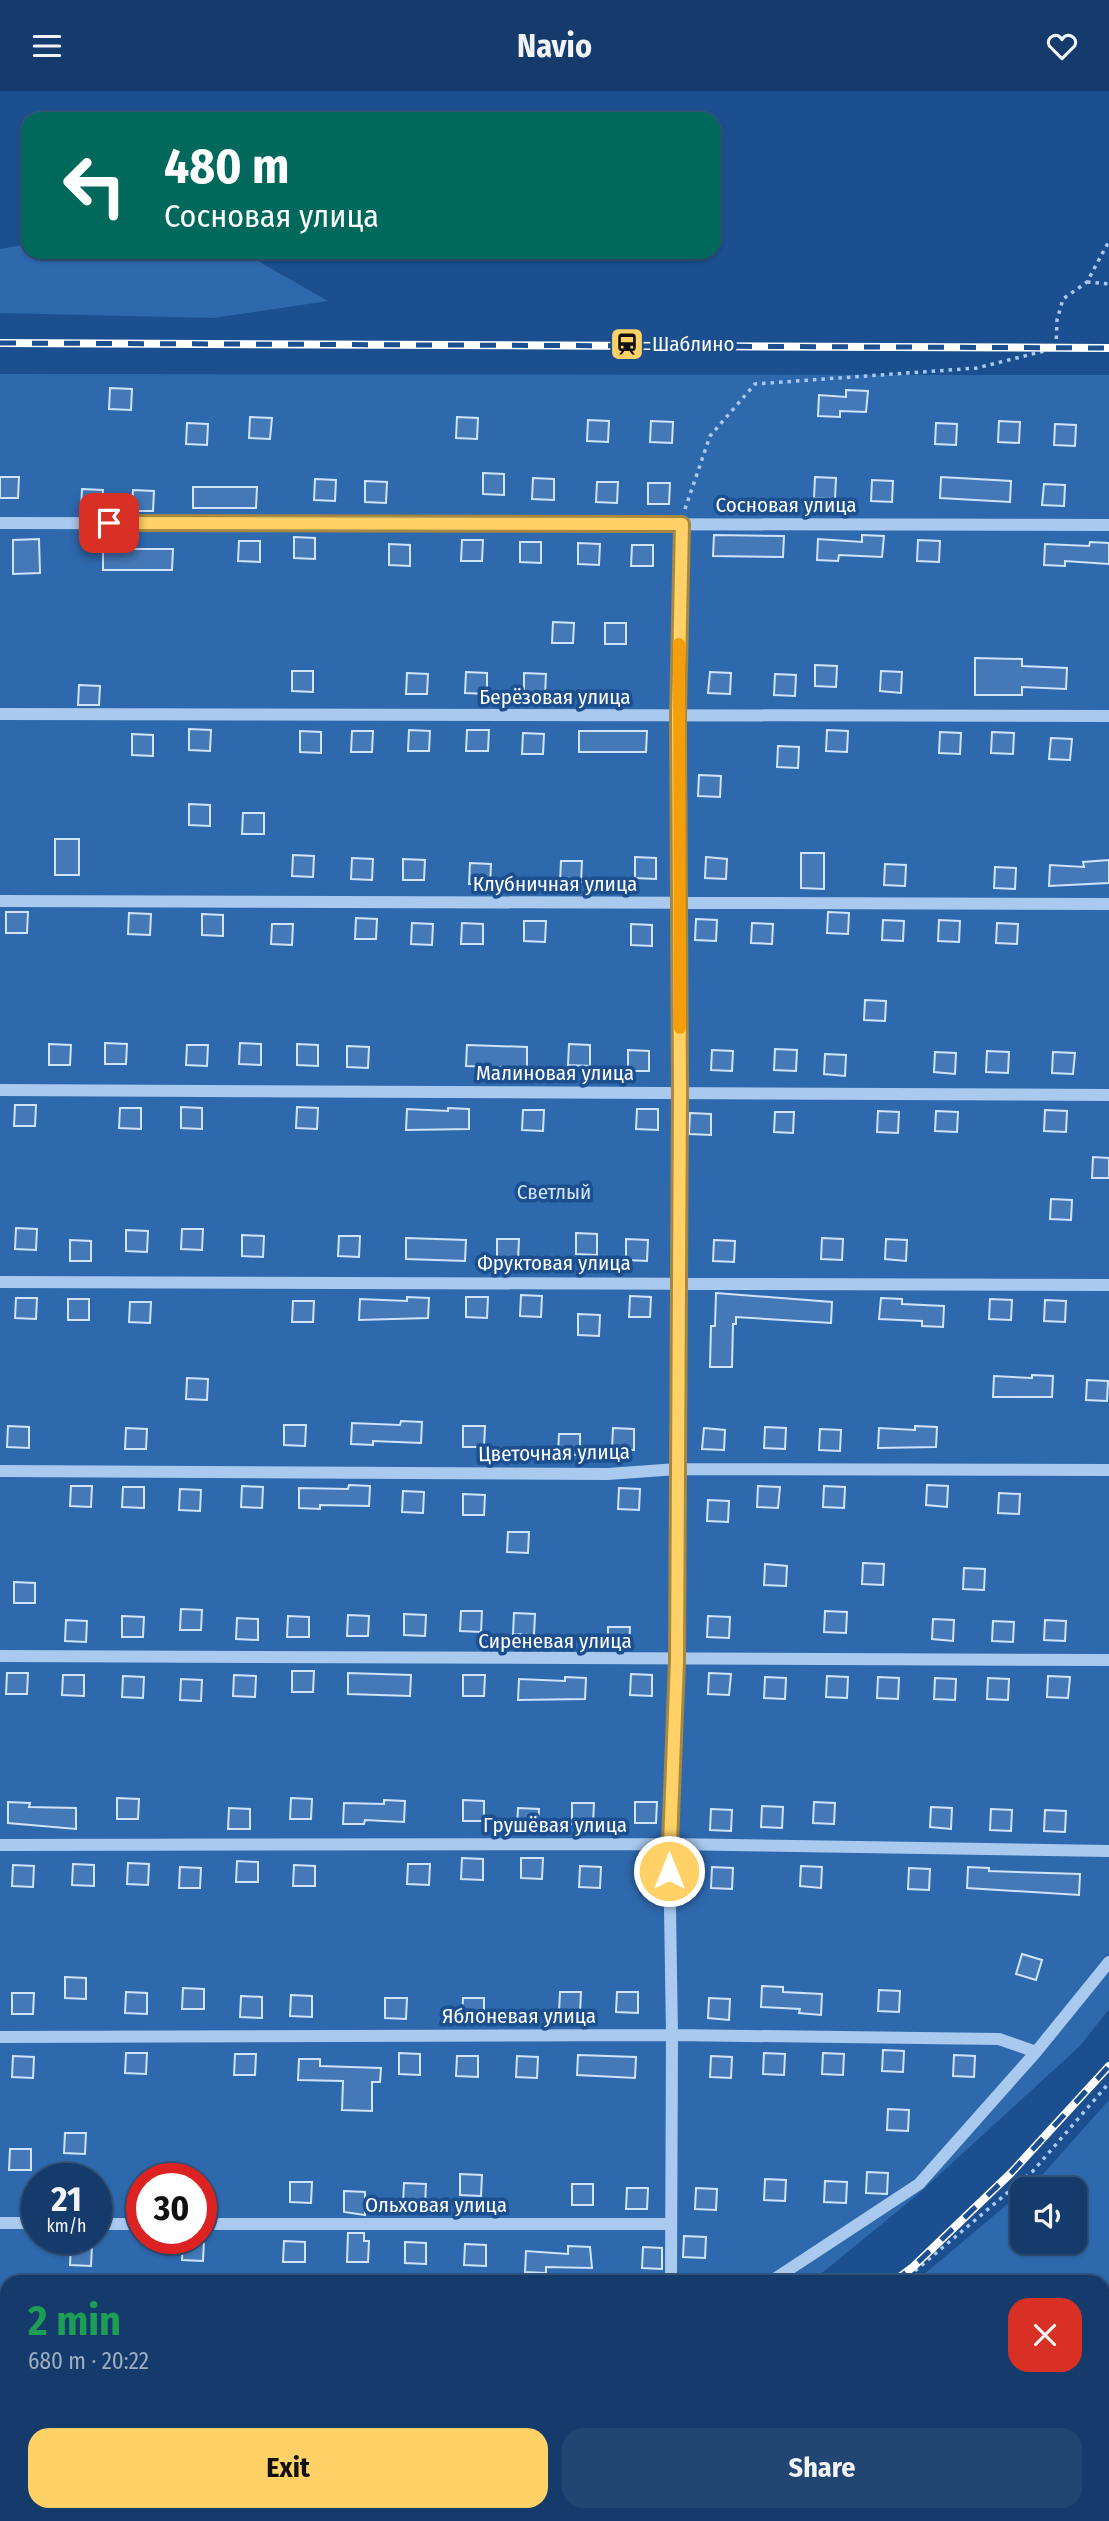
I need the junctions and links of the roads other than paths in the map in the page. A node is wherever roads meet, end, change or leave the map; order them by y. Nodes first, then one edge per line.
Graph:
1 (0, 523) edge
2 (682, 524) junction
3 (1109, 525) edge
4 (0, 714) edge
5 (1109, 716) edge
6 (678, 717) junction
7 (0, 901) edge
8 (679, 904) junction
9 (1109, 904) edge
10 (0, 1090) edge
11 (680, 1093) junction
12 (1109, 1095) edge
13 (0, 1282) edge
14 (678, 1282) junction
15 (1109, 1285) edge
16 (677, 1469) junction
17 (1109, 1470) edge
18 (0, 1471) edge
19 (0, 1656) edge
20 (1109, 1660) edge
21 (677, 1661) junction
22 (669, 1844) junction
23 (0, 1845) edge
24 (1109, 1851) edge
25 (1109, 1962) edge
26 (672, 2035) junction
27 (0, 2037) edge
28 (1036, 2052) junction
29 (0, 2223) edge
30 (21, 2223) edge
31 (217, 2224) edge
32 (671, 2224) junction
33 (671, 2275) edge
34 (781, 2275) edge

1 - 2 street, Сосновая улица
2 - 3 street, Сосновая улица
2 - 6 street
4 - 6 street, Берёзовая улица
5 - 6 street, Берёзовая улица
6 - 8 street
7 - 8 street, Клубничная улица
8 - 9 street, Клубничная улица
8 - 11 street
10 - 11 street, Малиновая улица
11 - 12 street, Малиновая улица
11 - 14 street
13 - 14 street, Фруктовая улица
14 - 15 street, Фруктовая улица
14 - 16 street
16 - 17 street, Цветочная улица
16 - 18 street, Цветочная улица
16 - 21 street
19 - 21 street, Сиреневая улица
20 - 21 street, Сиреневая улица
21 - 22 street
22 - 23 street, Грушёвая улица
22 - 24 street, Грушёвая улица
22 - 26 street
25 - 28 street
26 - 27 street, Яблоневая улица
26 - 28 street, Яблоневая улица
26 - 32 street
28 - 34 street
29 - 30 street
31 - 32 street, Ольховая улица
32 - 33 street

